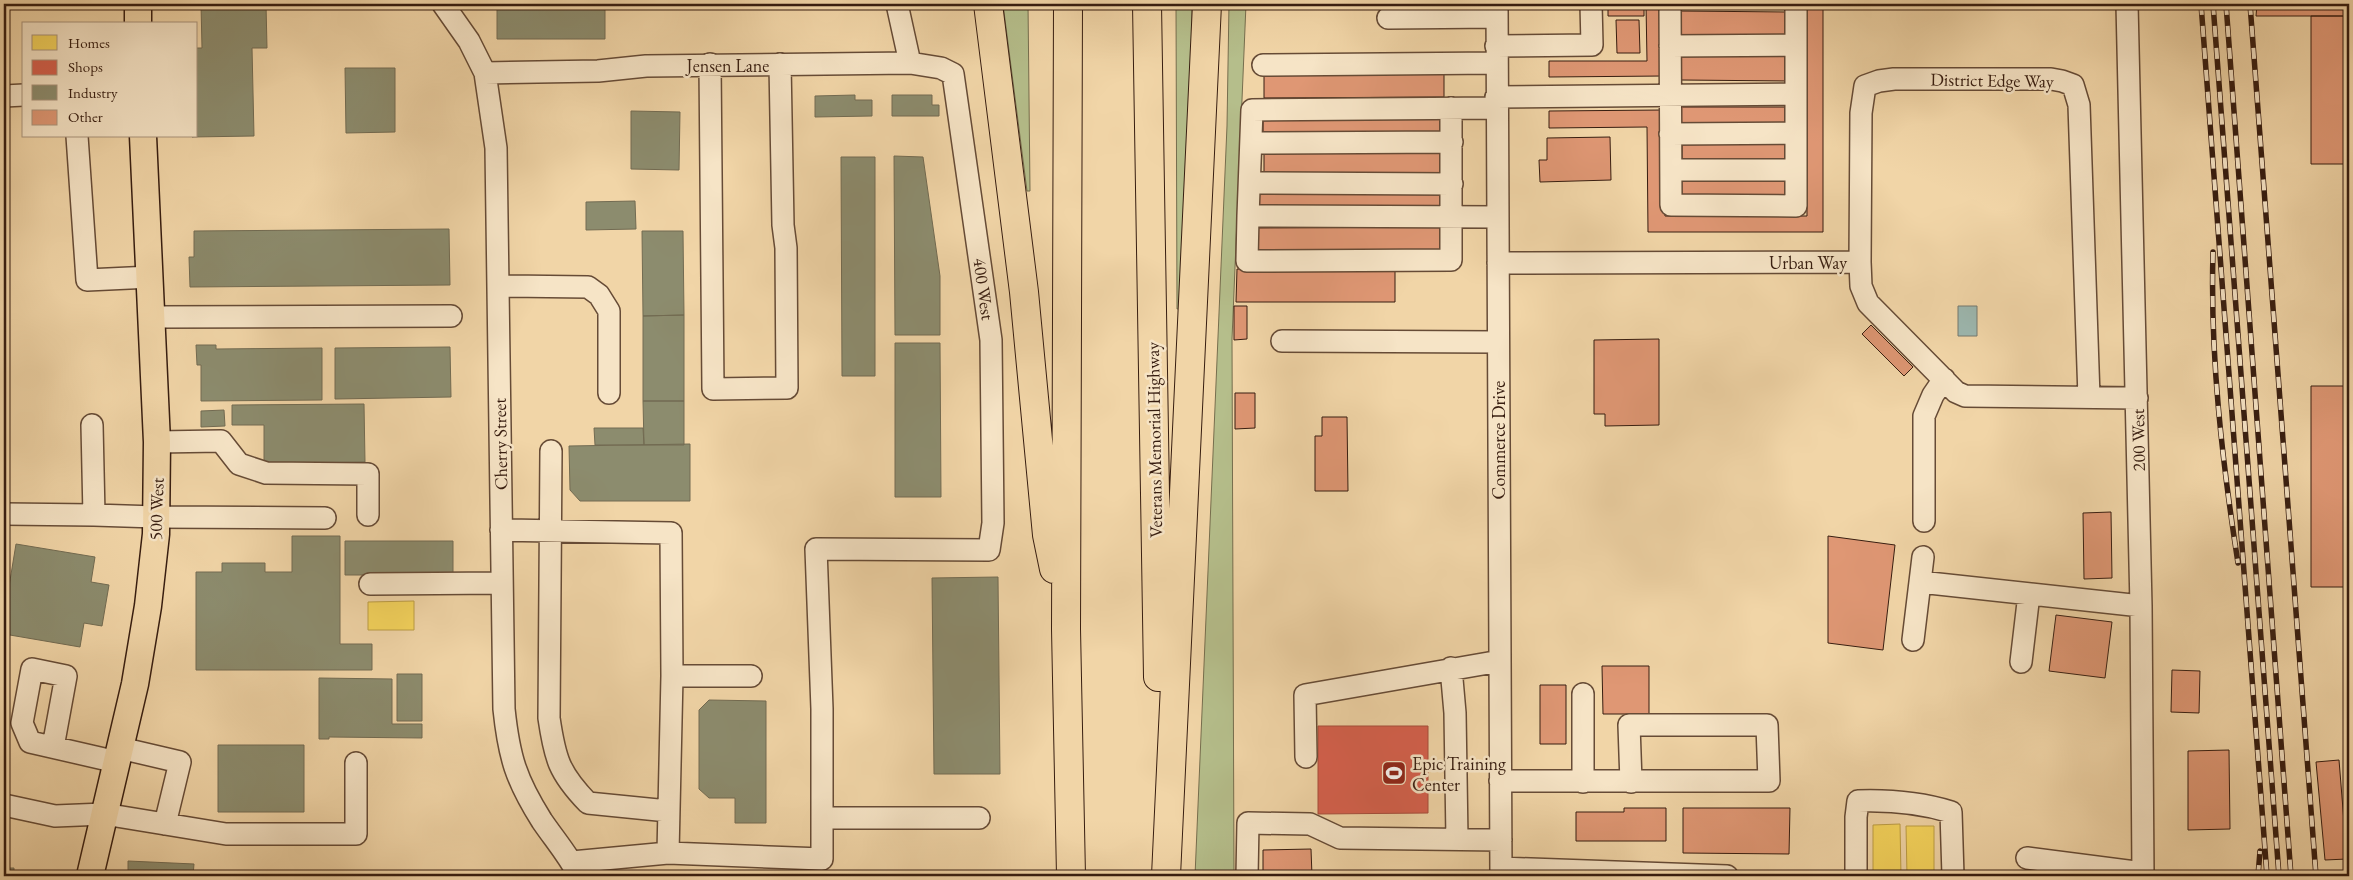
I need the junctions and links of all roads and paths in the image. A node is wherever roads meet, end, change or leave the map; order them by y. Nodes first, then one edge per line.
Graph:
1 (138, 4) edge
2 (443, 4) edge
3 (897, 4) edge
4 (988, 4) edge
5 (1068, 4) edge
6 (1147, 4) edge
7 (1207, 4) edge
8 (1591, 4) edge
9 (1670, 4) edge
10 (1796, 4) edge
11 (2128, 4) edge
12 (1496, 11) edge
13 (1388, 18) dead end
14 (138, 22) edge
15 (1796, 45) junction
16 (1670, 46) junction
17 (1496, 55) junction
18 (910, 63) junction
19 (710, 64) junction
20 (780, 64) junction
21 (1263, 65) dead end
22 (485, 73) junction
23 (1796, 94) junction
24 (1670, 95) junction
25 (4, 96) edge
26 (22, 96) edge
27 (1496, 103) junction
28 (1451, 108) junction
29 (1796, 133) junction
30 (1670, 134) junction
31 (77, 138) edge
32 (143, 138) edge
33 (1452, 142) junction
34 (1251, 143) junction
35 (1671, 170) junction
36 (1796, 170) junction
37 (1250, 184) junction
38 (1452, 184) junction
39 (1248, 216) junction
40 (1451, 216) junction
41 (1497, 216) junction
42 (1860, 262) junction
43 (1498, 263) junction
44 (151, 277) junction
45 (498, 286) junction
46 (450, 316) dead end
47 (153, 317) junction
48 (1282, 341) dead end
49 (1498, 342) junction
50 (1944, 379) junction
51 (610, 393) dead end
52 (2088, 398) junction
53 (2137, 398) junction
54 (92, 425) dead end
55 (157, 442) junction
56 (551, 451) dead end
57 (4, 514) edge
58 (94, 514) junction
59 (368, 515) dead end
60 (156, 517) junction
61 (325, 518) dead end
62 (1924, 521) dead end
63 (501, 530) junction
64 (551, 531) junction
65 (1923, 557) dead end
66 (1920, 582) junction
67 (502, 583) junction
68 (370, 584) dead end
69 (2029, 594) junction
70 (2141, 606) junction
71 (1066, 629) junction
72 (1913, 640) dead end
73 (1500, 660) junction
74 (2022, 662) dead end
75 (1451, 668) junction
76 (672, 676) junction
77 (751, 676) dead end
78 (1583, 694) dead end
79 (53, 747) dead end
80 (118, 755) junction
81 (1306, 757) dead end
82 (356, 763) dead end
83 (1500, 781) junction
84 (1583, 782) junction
85 (1630, 782) junction
86 (4, 805) edge
87 (668, 811) junction
88 (104, 814) junction
89 (822, 818) junction
90 (979, 818) dead end
91 (165, 824) junction
92 (1457, 839) junction
93 (1501, 840) junction
94 (668, 853) junction
95 (2027, 858) dead end
96 (575, 869) edge
97 (1501, 872) edge
98 (2143, 874) edge
99 (90, 876) edge
100 (1071, 876) edge
101 (1162, 876) edge
102 (1166, 876) edge
103 (1247, 876) edge
104 (1727, 876) edge
105 (1856, 876) edge
106 (1953, 876) edge

1 - 14 main road
2 - 22 street, Cherry Street
3 - 18 street
4 - 71 highway
5 - 71 highway
6 - 101 highway, Veterans Memorial Highway
7 - 102 highway
8 - 17 street
9 - 16 street
10 - 15 street
11 - 53 street, 200 West
12 - 13 street
12 - 17 street, Commerce Drive
15 - 16 street
15 - 23 street
16 - 24 street
17 - 21 street
17 - 27 street, Commerce Drive
18 - 20 street, Jensen Lane
18 - 89 street, 400 West
19 - 20 street, Jensen Lane
19 - 20 street
19 - 22 street, Jensen Lane
22 - 45 street, Cherry Street
23 - 24 street
23 - 29 street
24 - 27 street
24 - 30 street
25 - 26 street
27 - 28 street
27 - 41 street, Commerce Drive
28 - 33 street
28 - 34 street
29 - 30 street
29 - 36 street
30 - 35 street
31 - 44 street
32 - 44 main road, 500 West
33 - 34 street
33 - 38 street
34 - 37 street
35 - 36 street
35 - 36 street
37 - 38 street
37 - 39 street
38 - 40 street
39 - 40 street
39 - 40 street
40 - 41 street
41 - 43 street, Commerce Drive
42 - 43 street, Urban Way
42 - 50 street, Urban Way
42 - 52 street, District Edge Way
43 - 49 street, Commerce Drive
44 - 47 main road, 500 West
45 - 51 street
45 - 63 street, Cherry Street
46 - 47 street
47 - 55 main road, 500 West
48 - 49 street
49 - 73 street, Commerce Drive
50 - 52 street, Urban Way
50 - 62 street
52 - 53 street, Urban Way
53 - 70 street, 200 West
54 - 58 street
55 - 59 street
55 - 60 main road, 500 West
56 - 64 street
57 - 58 street
58 - 60 street
60 - 61 street
60 - 80 main road, 500 West
63 - 64 street
63 - 67 street, Cherry Street
64 - 76 street
64 - 87 street
65 - 66 street
66 - 69 street
66 - 72 street
67 - 68 street
67 - 96 street, Cherry Street
69 - 70 street
69 - 74 street
70 - 98 street, 200 West
71 - 100 highway
73 - 75 street
73 - 83 street, Commerce Drive
75 - 81 street
75 - 92 street
76 - 77 street
76 - 87 street
78 - 84 street
79 - 80 street
80 - 88 main road, 500 West
80 - 91 street
82 - 91 street
83 - 84 street
83 - 93 street, Commerce Drive
84 - 85 street
85 - 85 street
86 - 88 street
87 - 94 street
88 - 91 street
88 - 99 main road, 500 West
89 - 90 street
89 - 94 street
92 - 93 street
92 - 103 street
93 - 97 street, Commerce Drive
94 - 96 street
95 - 98 street
97 - 104 street
105 - 106 street

